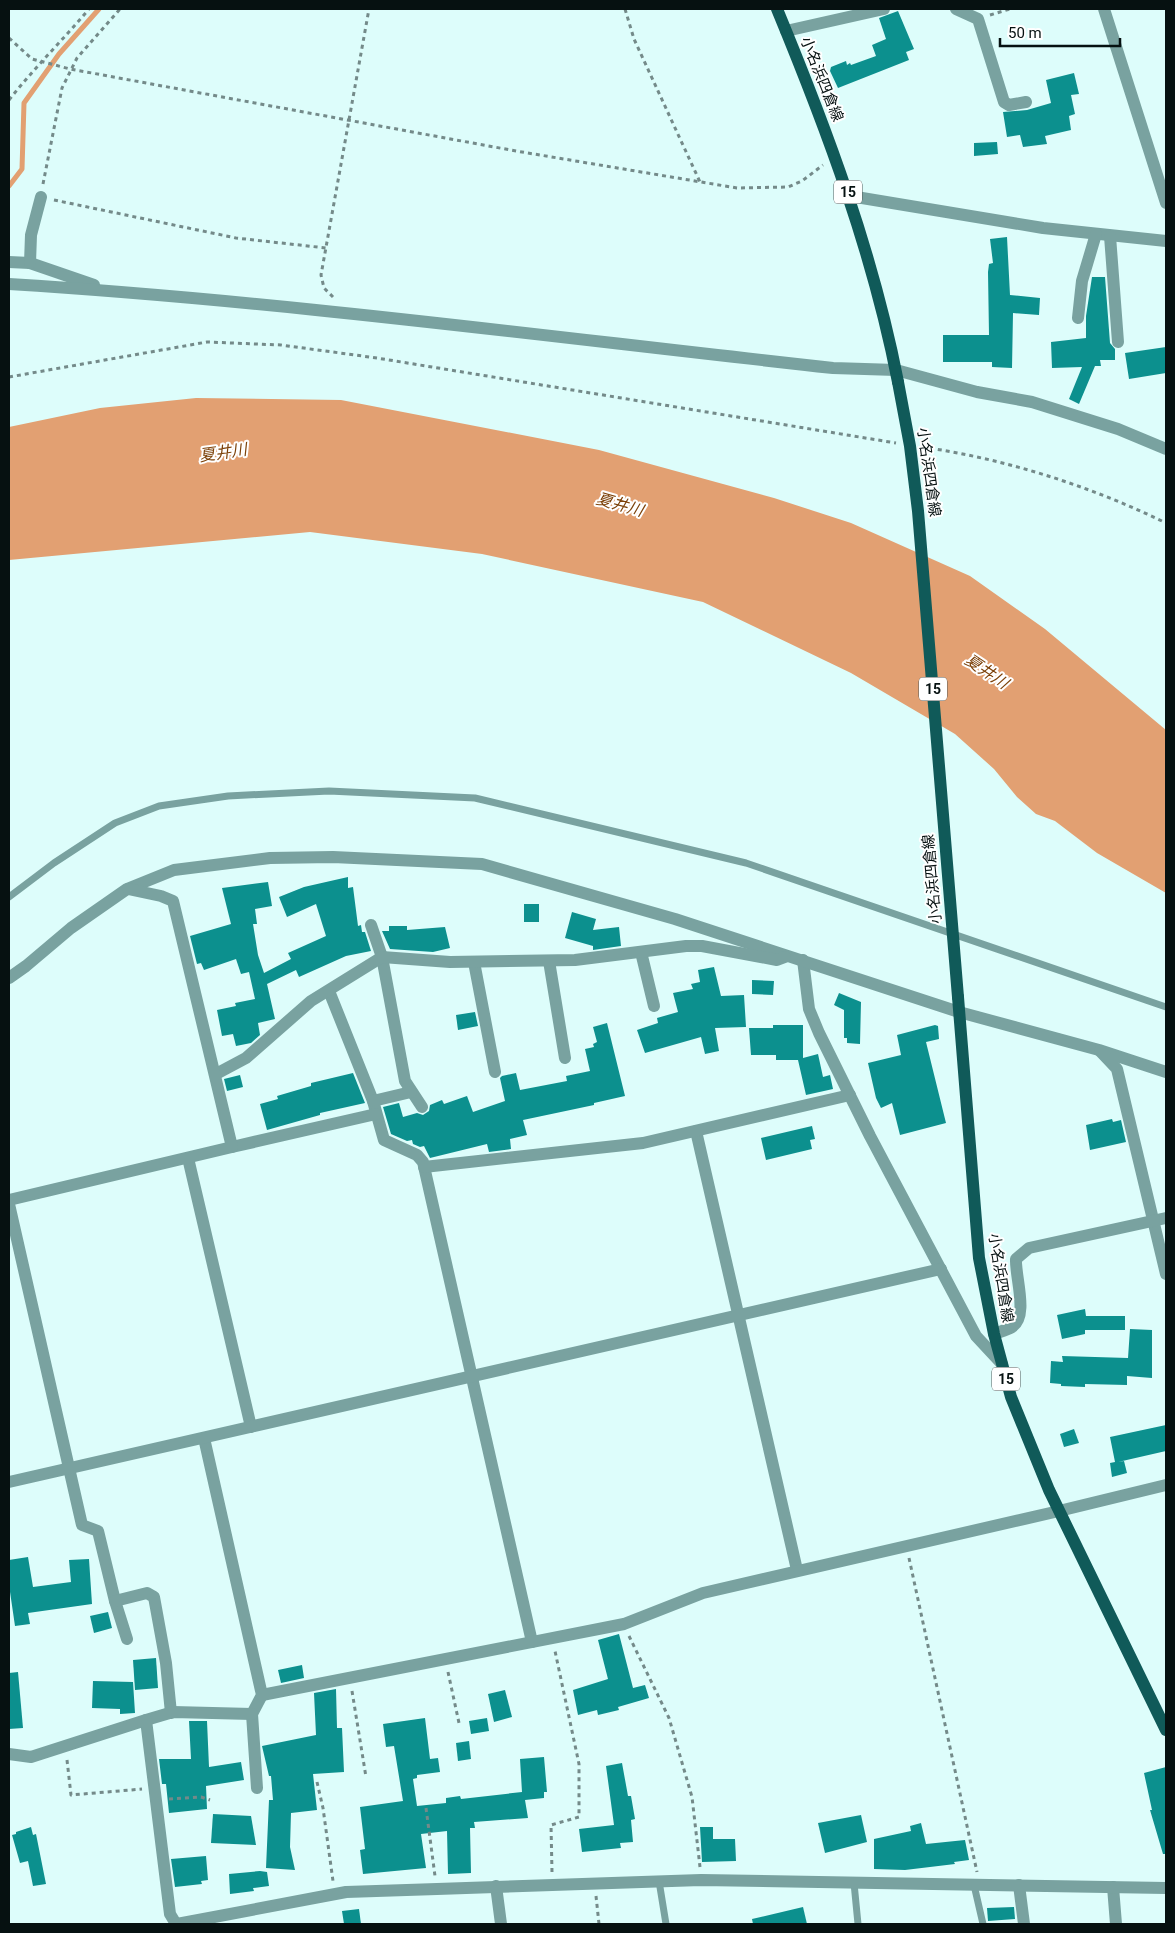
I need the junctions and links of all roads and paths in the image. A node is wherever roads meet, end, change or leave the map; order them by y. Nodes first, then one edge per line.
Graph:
1 (89, 9) edge
2 (120, 9) edge
3 (369, 9) edge
4 (625, 9) edge
5 (777, 9) edge
6 (884, 9) edge
7 (956, 9) edge
8 (1010, 9) edge
9 (1104, 9) edge
10 (978, 19) junction
11 (786, 31) junction
12 (9, 38) edge
13 (41, 62) junction
14 (70, 70) junction
15 (9, 100) edge
16 (1026, 102) dead end
17 (349, 120) junction
18 (835, 156) junction
19 (700, 182) junction
20 (850, 196) junction
21 (41, 197) junction
22 (1166, 203) edge
23 (1096, 234) junction
24 (1110, 236) junction
25 (1166, 241) edge
26 (326, 248) junction
27 (9, 262) edge
28 (30, 263) junction
29 (9, 284) edge
30 (110, 290) junction
31 (338, 300) dead end
32 (1078, 318) dead end
33 (1118, 342) dead end
34 (897, 376) junction
35 (9, 377) edge
36 (904, 444) dead end
37 (914, 445) dead end
38 (1166, 449) edge
39 (1166, 523) edge
40 (127, 889) junction
41 (9, 897) edge
42 (371, 925) dead end
43 (640, 952) junction
44 (790, 955) junction
45 (382, 957) junction
46 (803, 960) junction
47 (549, 961) junction
48 (474, 962) junction
49 (9, 978) edge
50 (329, 991) junction
51 (654, 1006) dead end
52 (1166, 1007) edge
53 (959, 1012) junction
54 (1099, 1050) junction
55 (565, 1058) dead end
56 (494, 1072) dead end
57 (1166, 1072) edge
58 (216, 1074) junction
59 (411, 1092) junction
60 (850, 1095) junction
61 (422, 1107) dead end
62 (374, 1108) junction
63 (696, 1132) junction
64 (232, 1147) junction
65 (188, 1158) junction
66 (424, 1167) junction
67 (9, 1200) edge
68 (9, 1204) edge
69 (1160, 1219) edge
70 (940, 1269) junction
71 (1166, 1274) edge
72 (738, 1315) junction
73 (994, 1334) junction
74 (1002, 1364) junction
75 (470, 1377) junction
76 (251, 1427) junction
77 (204, 1438) junction
78 (70, 1468) junction
79 (9, 1482) edge
80 (1166, 1485) edge
81 (1059, 1511) junction
82 (906, 1546) junction
83 (797, 1570) junction
84 (115, 1601) junction
85 (624, 1624) junction
86 (552, 1638) junction
87 (127, 1639) dead end
88 (532, 1642) junction
89 (446, 1659) junction
90 (350, 1678) junction
91 (262, 1695) junction
92 (171, 1713) junction
93 (252, 1714) junction
94 (146, 1720) junction
95 (458, 1723) dead end
96 (1166, 1730) edge
97 (66, 1746) junction
98 (9, 1754) edge
99 (366, 1777) dead end
100 (317, 1782) dead end
101 (257, 1788) dead end
102 (155, 1794) junction
103 (210, 1800) dead end
104 (426, 1808) dead end
105 (701, 1880) junction
106 (659, 1881) junction
107 (595, 1883) junction
108 (854, 1883) junction
109 (552, 1885) junction
110 (977, 1885) junction
111 (1019, 1885) junction
112 (496, 1886) junction
113 (1113, 1887) junction
114 (1166, 1888) edge
115 (437, 1889) junction
116 (335, 1894) junction
117 (177, 1924) edge
118 (501, 1924) edge
119 (599, 1924) edge
120 (666, 1924) edge
121 (858, 1924) edge
122 (983, 1924) edge
123 (1024, 1924) edge
124 (1116, 1924) edge

1 - 13 path
2 - 14 path
3 - 17 path
4 - 19 path
5 - 11 main road, 小名浜四倉線 / 15
6 - 11 street
7 - 10 street
8 - 10 path
9 - 22 street
10 - 16 street
11 - 18 main road, 小名浜四倉線 / 15
12 - 13 path
13 - 14 path
13 - 15 path
14 - 17 path
14 - 21 path
17 - 19 path
17 - 26 path
18 - 19 path
18 - 20 main road, 小名浜四倉線 / 15
20 - 23 street
20 - 34 main road, 小名浜四倉線 / 15
21 - 26 path
21 - 28 street
23 - 24 street
23 - 32 street
24 - 25 street
24 - 33 street
26 - 31 path
27 - 28 street
28 - 30 street
29 - 30 street
30 - 34 street
34 - 38 street
34 - 53 main road, 小名浜四倉線 / 15, bridge
35 - 36 path
37 - 39 path
40 - 44 street
40 - 49 street
40 - 58 street
41 - 52 lane
42 - 45 street
43 - 44 street
43 - 47 street
43 - 51 street
44 - 46 street
45 - 48 street
45 - 50 street
45 - 59 street
46 - 53 street
46 - 60 street
47 - 48 street
47 - 55 street
48 - 56 street
50 - 58 street
50 - 62 street
53 - 54 street
53 - 73 main road, 小名浜四倉線 / 15
54 - 57 street
54 - 69 street
58 - 64 street
59 - 61 street
59 - 62 street
60 - 63 street
60 - 70 street
62 - 64 street
62 - 66 street
63 - 66 street
63 - 72 street
64 - 65 street
65 - 67 street
65 - 76 street
66 - 75 street
68 - 78 street
69 - 71 street
69 - 73 street
70 - 72 street
70 - 74 street
72 - 75 street
72 - 83 street
73 - 74 main road, 小名浜四倉線 / 15
74 - 81 main road, 小名浜四倉線 / 15
75 - 76 street
75 - 88 street
76 - 77 street
77 - 78 street
77 - 91 street
78 - 79 street
78 - 84 street
80 - 81 street
81 - 82 street
81 - 96 main road, 小名浜四倉線 / 15
82 - 83 street
82 - 110 path
83 - 85 street
84 - 87 street
84 - 92 street
85 - 86 street
85 - 105 path
86 - 88 street
86 - 109 path
88 - 89 street
89 - 90 street
89 - 95 path
90 - 91 street
90 - 99 path
91 - 93 street
92 - 93 street
92 - 94 street
93 - 101 street
94 - 97 street
94 - 102 street
97 - 98 street
97 - 102 path
100 - 116 path
102 - 103 path
102 - 117 street
104 - 115 path
105 - 106 street
105 - 108 street
106 - 107 street
106 - 120 lane
107 - 109 street
107 - 119 path
108 - 110 street
108 - 121 lane
109 - 112 street
110 - 111 street
110 - 122 lane
111 - 113 street
111 - 123 street
112 - 115 street
112 - 118 street
113 - 114 street
113 - 124 street
115 - 116 street
116 - 117 street

